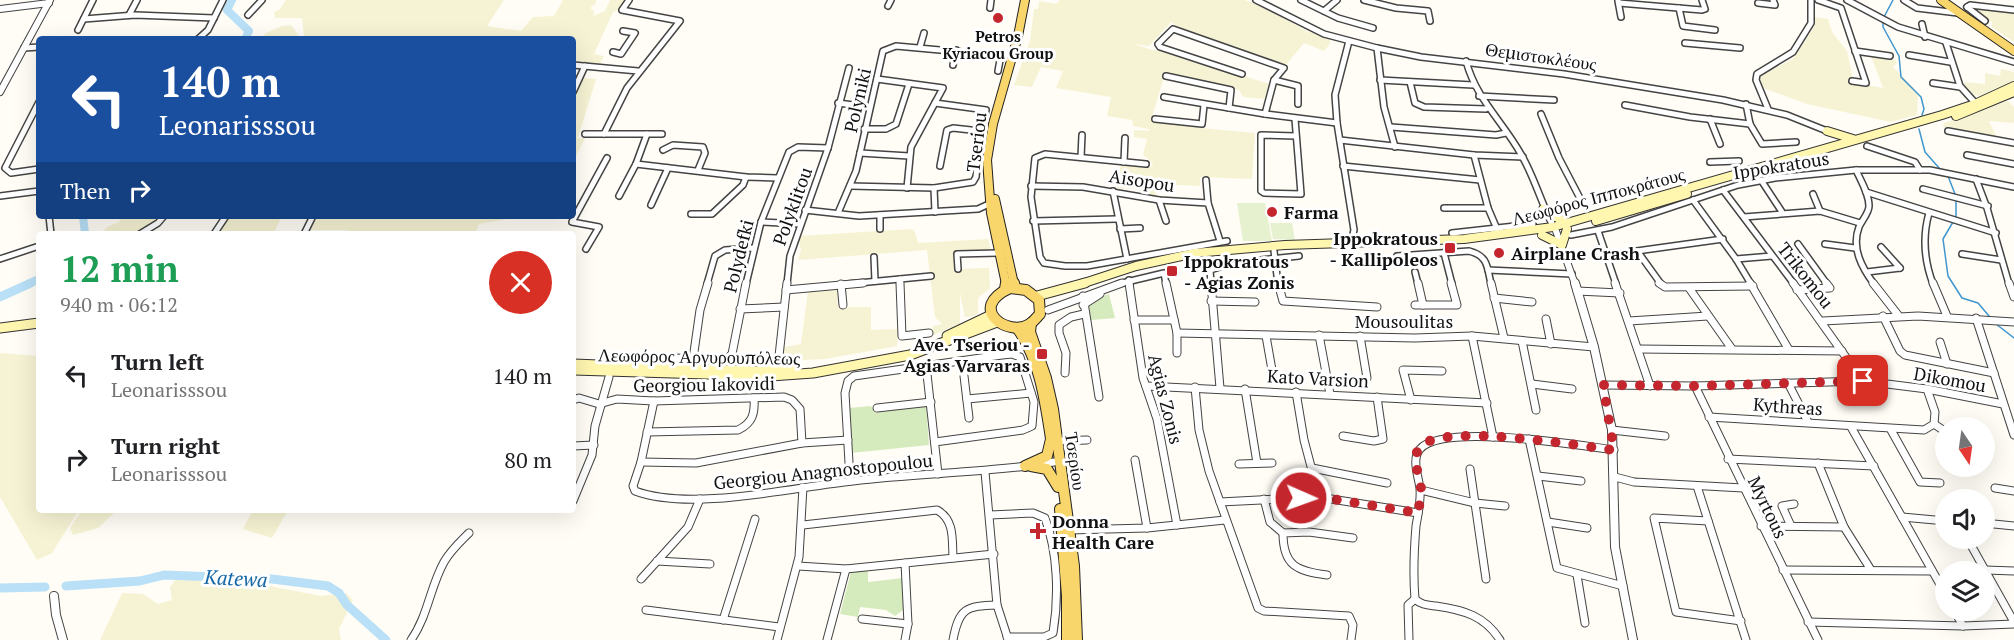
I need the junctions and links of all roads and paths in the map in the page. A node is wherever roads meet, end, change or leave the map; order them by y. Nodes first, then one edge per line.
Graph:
1 (93, 0) edge
2 (137, 0) edge
3 (223, 0) edge
4 (262, 0) edge
5 (629, 0) edge
6 (891, 0) edge
7 (984, 0) edge
8 (991, 0) edge
9 (1025, 0) edge
10 (1031, 0) edge
11 (1256, 0) edge
12 (1301, 0) edge
13 (1337, 0) edge
14 (1364, 0) edge
15 (1702, 0) edge
16 (1773, 0) edge
17 (1811, 0) edge
18 (1818, 0) edge
19 (1847, 0) edge
20 (1904, 0) edge
21 (1941, 0) edge
22 (1949, 0) edge
23 (49, 1) edge
24 (1619, 2) edge
25 (1857, 2) edge
26 (1758, 3) dead end
27 (888, 6) dead end
28 (990, 8) dead end
29 (1679, 8) junction
30 (0, 9) edge
31 (2014, 10) edge
32 (1324, 11) junction
33 (1963, 11) junction
34 (129, 15) junction
35 (248, 15) dead end
36 (1622, 17) dead end
37 (214, 18) junction
38 (84, 19) junction
39 (1430, 21) dead end
40 (1985, 21) dead end
41 (1922, 24) dead end
42 (1373, 28) dead end
43 (78, 30) dead end
44 (1715, 30) dead end
45 (623, 31) dead end
46 (924, 33) dead end
47 (201, 36) edge
48 (1925, 37) junction
49 (1349, 41) junction
50 (1685, 42) dead end
51 (1946, 43) junction
52 (2014, 46) edge
53 (36, 47) edge
54 (920, 47) junction
55 (24, 48) junction
56 (1377, 48) junction
57 (1740, 48) dead end
58 (956, 50) junction
59 (1855, 51) junction
60 (2014, 51) edge
61 (614, 52) dead end
62 (1909, 55) dead end
63 (1890, 56) dead end
64 (1466, 61) junction
65 (1950, 62) junction
66 (2014, 62) edge
67 (953, 64) dead end
68 (576, 65) edge
69 (585, 66) junction
70 (849, 68) dead end
71 (638, 71) junction
72 (998, 71) dead end
73 (1242, 74) dead end
74 (1166, 76) dead end
75 (877, 79) junction
76 (1380, 80) junction
77 (1274, 81) junction
78 (1852, 81) dead end
79 (3, 82) edge
80 (1410, 82) junction
81 (1933, 83) dead end
82 (909, 84) junction
83 (1473, 85) junction
84 (576, 86) edge
85 (2014, 86) edge
86 (1962, 89) junction
87 (0, 92) edge
88 (2014, 92) edge
89 (1479, 96) junction
90 (1164, 97) dead end
91 (1554, 100) dead end
92 (838, 103) junction
93 (934, 103) junction
94 (1298, 104) dead end
95 (1746, 104) junction
96 (1979, 104) junction
97 (1204, 105) junction
98 (1625, 105) dead end
99 (869, 107) junction
100 (36, 108) edge
101 (1228, 108) junction
102 (1486, 109) junction
103 (1768, 109) junction
104 (1265, 114) junction
105 (1541, 114) dead end
106 (1155, 119) dead end
107 (1295, 119) junction
108 (1710, 119) junction
109 (1337, 123) junction
110 (1750, 124) junction
111 (1390, 127) junction
112 (864, 129) junction
113 (980, 131) junction
114 (1827, 131) junction
115 (1948, 131) dead end
116 (1506, 133) junction
117 (585, 134) dead end
118 (604, 134) junction
119 (647, 134) junction
120 (662, 134) dead end
121 (1083, 135) dead end
122 (1295, 136) junction
123 (1125, 138) dead end
124 (1340, 140) junction
125 (1856, 140) junction
126 (1796, 142) dead end
127 (2014, 143) edge
128 (1720, 144) dead end
129 (1832, 146) junction
130 (1867, 146) dead end
131 (1395, 147) junction
132 (828, 148) junction
133 (663, 150) dead end
134 (860, 153) junction
135 (1474, 155) junction
136 (1967, 155) dead end
137 (909, 156) junction
138 (1081, 157) junction
139 (1523, 157) junction
140 (607, 158) dead end
141 (1124, 162) junction
142 (1710, 162) dead end
143 (1739, 162) dead end
144 (636, 164) junction
145 (1146, 164) dead end
146 (2014, 164) edge
147 (940, 166) dead end
148 (1343, 166) junction
149 (668, 168) junction
150 (36, 169) edge
151 (698, 170) junction
152 (1856, 170) junction
153 (1920, 170) junction
154 (746, 177) junction
155 (777, 178) junction
156 (1976, 179) junction
157 (1206, 180) dead end
158 (1480, 180) junction
159 (1761, 180) junction
160 (850, 186) junction
161 (1031, 186) junction
162 (2014, 187) edge
163 (907, 188) junction
164 (934, 188) junction
165 (1923, 189) dead end
166 (1723, 190) junction
167 (36, 191) edge
168 (1113, 191) junction
169 (1866, 192) junction
170 (1813, 194) dead end
171 (0, 196) edge
172 (619, 196) dead end
173 (1159, 200) junction
174 (1693, 201) junction
175 (1208, 203) junction
176 (1583, 204) dead end
177 (651, 205) dead end
178 (1988, 206) junction
179 (990, 208) junction
180 (1444, 208) dead end
181 (1488, 208) junction
182 (1544, 209) junction
183 (805, 210) junction
184 (1820, 211) junction
185 (935, 212) junction
186 (1782, 212) junction
187 (838, 213) junction
188 (1929, 213) junction
189 (692, 214) dead end
190 (576, 215) edge
191 (880, 215) junction
192 (1744, 217) junction
193 (161, 219) edge
194 (574, 219) edge
195 (1117, 219) junction
196 (1033, 221) junction
197 (1166, 221) dead end
198 (761, 222) junction
199 (1860, 223) junction
200 (800, 224) junction
201 (1140, 228) dead end
202 (880, 229) dead end
203 (1120, 229) junction
204 (1497, 229) junction
205 (1538, 229) junction
206 (1568, 229) junction
207 (1354, 230) junction
208 (1553, 230) junction
209 (145, 231) edge
210 (1598, 231) junction
211 (1452, 233) dead end
212 (1996, 233) junction
213 (1723, 239) junction
214 (1367, 242) junction
215 (1347, 243) junction
216 (1562, 244) junction
217 (1798, 244) dead end
218 (1825, 244) dead end
219 (36, 247) edge
220 (1881, 247) dead end
221 (753, 248) junction
222 (1855, 248) junction
223 (586, 249) dead end
224 (1638, 252) junction
225 (998, 253) junction
226 (1444, 253) junction
227 (1274, 254) junction
228 (1962, 254) dead end
229 (1608, 255) junction
230 (1299, 256) dead end
231 (1397, 256) dead end
232 (1772, 256) junction
233 (874, 257) dead end
234 (0, 259) edge
235 (1127, 259) junction
236 (1205, 259) junction
237 (1736, 259) junction
238 (2001, 260) junction
239 (1095, 264) junction
240 (958, 268) dead end
241 (1488, 270) junction
242 (1210, 271) junction
243 (1415, 272) dead end
244 (1867, 272) junction
245 (1572, 274) junction
246 (931, 276) dead end
247 (1102, 276) junction
248 (900, 279) junction
249 (875, 281) junction
250 (1127, 282) junction
251 (841, 284) junction
252 (2011, 284) edge
253 (1753, 286) junction
254 (1010, 288) junction
255 (1689, 288) junction
256 (786, 290) junction
257 (1797, 290) junction
258 (1577, 291) junction
259 (1620, 292) junction
260 (1080, 293) junction
261 (2014, 297) edge
262 (1494, 298) junction
263 (1211, 301) junction
264 (1256, 302) dead end
265 (1532, 302) dead end
266 (1042, 303) junction
267 (1415, 304) dead end
268 (843, 305) dead end
269 (1083, 305) junction
270 (1423, 305) junction
271 (784, 307) junction
272 (1377, 307) dead end
273 (740, 309) junction
274 (1084, 314) junction
275 (1898, 315) junction
276 (1708, 316) junction
277 (1883, 316) junction
278 (1947, 316) junction
279 (1976, 318) junction
280 (994, 319) junction
281 (1546, 319) dead end
282 (1134, 320) junction
283 (1174, 320) junction
284 (1629, 321) junction
285 (1823, 321) junction
286 (36, 322) edge
287 (2014, 322) edge
288 (36, 327) edge
289 (0, 328) edge
290 (1017, 328) junction
291 (1030, 328) junction
292 (0, 333) edge
293 (929, 333) dead end
294 (1177, 333) junction
295 (1214, 334) junction
296 (1319, 335) junction
297 (1266, 336) junction
298 (1360, 336) junction
299 (1472, 336) junction
300 (1504, 338) junction
301 (1522, 341) junction
302 (1940, 342) dead end
303 (1551, 344) junction
304 (1594, 347) junction
305 (1638, 349) junction
306 (1732, 349) junction
307 (1789, 350) junction
308 (1842, 351) junction
309 (1177, 353) dead end
310 (779, 356) junction
311 (675, 358) dead end
312 (693, 359) junction
313 (576, 364) edge
314 (1947, 364) junction
315 (926, 365) junction
316 (576, 370) edge
317 (766, 370) junction
318 (788, 370) junction
319 (1272, 370) dead end
320 (1442, 371) dead end
321 (610, 373) junction
322 (1065, 373) dead end
323 (1994, 373) junction
324 (964, 376) dead end
325 (1367, 378) dead end
326 (1863, 381) junction
327 (1788, 383) junction
328 (1532, 384) junction
329 (1603, 385) junction
330 (1146, 386) junction
331 (1650, 386) junction
332 (1695, 386) junction
333 (1195, 387) junction
334 (1220, 388) junction
335 (1245, 389) junction
336 (1572, 389) dead end
337 (1927, 389) junction
338 (1296, 392) junction
339 (1031, 393) junction
340 (1330, 394) junction
341 (1099, 397) dead end
342 (1377, 397) junction
343 (754, 398) junction
344 (576, 399) edge
345 (967, 399) junction
346 (1411, 400) junction
347 (654, 401) junction
348 (603, 402) junction
349 (931, 402) junction
350 (1487, 403) junction
351 (2003, 404) junction
352 (876, 408) dead end
353 (1536, 410) dead end
354 (1709, 417) junction
355 (969, 418) dead end
356 (1808, 422) junction
357 (1934, 424) joint
358 (1851, 427) junction
359 (1612, 430) junction
360 (1891, 430) junction
361 (646, 432) junction
362 (2014, 435) edge
363 (1343, 436) dead end
364 (1665, 436) dead end
365 (1493, 437) junction
366 (1054, 439) junction
367 (1529, 439) junction
368 (848, 440) junction
369 (1087, 440) dead end
370 (935, 442) junction
371 (802, 443) junction
372 (594, 445) junction
373 (576, 446) edge
374 (1614, 450) junction
375 (1728, 459) junction
376 (1054, 460) junction
377 (1135, 460) dead end
378 (641, 462) junction
379 (1257, 463) junction
380 (1272, 463) dead end
381 (1818, 463) junction
382 (1239, 464) dead end
383 (1025, 466) junction
384 (1874, 466) junction
385 (1312, 468) junction
386 (1470, 470) dead end
387 (985, 472) junction
388 (938, 474) junction
389 (1538, 476) junction
390 (1615, 477) junction
391 (850, 480) junction
392 (1581, 482) dead end
393 (1387, 483) dead end
394 (1940, 483) dead end
395 (1697, 486) junction
396 (803, 487) junction
397 (1058, 487) junction
398 (1743, 488) junction
399 (1995, 488) dead end
400 (1421, 490) junction
401 (2014, 491) edge
402 (576, 494) edge
403 (1319, 497) junction
404 (700, 499) junction
405 (1264, 499) junction
406 (1220, 502) junction
407 (1476, 503) junction
408 (1794, 504) dead end
409 (1505, 506) dead end
410 (1418, 513) junction
411 (990, 515) junction
412 (1902, 517) junction
413 (755, 519) dead end
414 (1935, 519) edge
415 (1225, 520) junction
416 (1708, 521) junction
417 (1548, 522) junction
418 (1995, 524) edge
419 (803, 525) junction
420 (1178, 525) junction
421 (1761, 526) junction
422 (1791, 526) junction
423 (2014, 526) edge
424 (1844, 527) junction
425 (1147, 528) junction
426 (1587, 528) dead end
427 (1069, 530) junction
428 (469, 533) dead end
429 (1283, 533) junction
430 (1353, 538) dead end
431 (994, 554) junction
432 (953, 558) junction
433 (657, 561) junction
434 (905, 563) junction
435 (710, 564) dead end
436 (798, 566) junction
437 (846, 569) junction
438 (1783, 570) junction
439 (1870, 570) junction
440 (1995, 570) edge
441 (1932, 571) junction
442 (2014, 571) edge
443 (1327, 575) dead end
444 (1577, 575) junction
445 (1935, 576) edge
446 (641, 579) dead end
447 (1486, 579) dead end
448 (1623, 586) junction
449 (1995, 588) edge
450 (54, 596) dead end
451 (1415, 599) junction
452 (997, 605) junction
453 (646, 610) dead end
454 (862, 619) dead end
455 (723, 620) junction
456 (1741, 621) junction
457 (1960, 621) edge
458 (1808, 622) junction
459 (1585, 623) dead end
460 (2014, 623) edge
461 (908, 624) junction
462 (1963, 626) junction
463 (779, 627) junction
464 (1007, 639) edge
465 (63, 640) edge
466 (411, 640) edge
467 (777, 640) edge
468 (827, 640) edge
469 (904, 640) edge
470 (952, 640) edge
471 (1066, 640) edge
472 (1077, 640) edge
473 (1352, 640) edge
474 (1409, 640) edge
475 (1500, 640) edge
476 (1633, 640) edge
477 (1746, 640) edge
478 (1818, 640) edge

1 - 38 street
2 - 34 street
3 - 37 street
4 - 35 street
5 - 71 street
6 - 27 street
7 - 8 street
8 - 28 street
9 - 179 main road, Tseriou
10 - 254 main road, Tseriou
11 - 49 street, Θεμιστοκλέους
12 - 32 street
13 - 32 street
14 - 39 street
15 - 29 street
16 - 26 street
17 - 103 street
18 - 59 street
19 - 25 street
20 - 33 street
21 - 33 main road
22 - 33 main road
23 - 30 street
23 - 55 street
24 - 29 street
24 - 36 street
25 - 48 street
29 - 44 street
31 - 33 street
32 - 42 street
33 - 40 street
33 - 52 main road
33 - 60 main road
34 - 37 street
34 - 38 street
37 - 47 street
38 - 43 street
41 - 48 street
45 - 61 street
46 - 54 street
48 - 51 street
49 - 56 street, Θεμιστοκλέους
49 - 109 street
50 - 57 street
51 - 65 street
51 - 66 street
53 - 55 street
54 - 58 street, Polyniki
54 - 75 street, Polyniki
55 - 79 street
56 - 64 street, Θεμιστοκλέους
56 - 76 street
58 - 67 street
58 - 72 street, Polyniki
59 - 63 street
59 - 78 street
62 - 65 street
64 - 83 street
64 - 95 street, Θεμιστοκλέους
65 - 86 street
68 - 69 street
69 - 71 street
69 - 84 street
70 - 92 street, Polyklitou
71 - 118 street
73 - 77 street
74 - 101 street
75 - 82 street
75 - 99 street, Polyniki
76 - 80 street
76 - 111 street
77 - 94 street
77 - 104 street
79 - 87 street
80 - 83 street
80 - 102 street
81 - 86 street
82 - 93 street
82 - 112 street
83 - 89 street
85 - 96 main road, Λεωφόρος Ιπποκράτους
86 - 96 street
88 - 96 main road, Λεωφόρος Ιπποκράτους
89 - 91 street
89 - 102 street
90 - 97 street
92 - 99 street
92 - 132 street, Polyklitou
93 - 113 street
93 - 137 street
95 - 103 street, Θεμιστοκλέους
95 - 110 street
96 - 125 main road, Λεωφόρος Ιπποκράτους
96 - 206 main road, Λεωφόρος Ιπποκράτους
97 - 101 street
97 - 106 street
98 - 108 street
99 - 112 street, Polyniki
100 - 150 street
101 - 104 street
102 - 116 street
103 - 114 street, Θεμιστοκλέους
104 - 107 street
105 - 176 street
107 - 109 street
107 - 122 street
108 - 110 street
108 - 128 street
109 - 124 street
110 - 126 street
111 - 116 street
111 - 131 street
112 - 134 street, Polyniki
113 - 147 street
113 - 164 street
114 - 125 main road
114 - 129 main road
115 - 127 street
116 - 139 street
117 - 118 street
118 - 119 street
119 - 120 street
119 - 144 street
121 - 138 street
122 - 122 street
123 - 141 street
124 - 131 street
124 - 148 street
125 - 129 main road, Λεωφόρος Ιπποκράτους
129 - 206 main road, Λεωφόρος Ιπποκράτους
130 - 153 street
131 - 135 street
132 - 155 street, Polydefki
132 - 183 street, Polyklitou
133 - 151 street
134 - 137 street
134 - 160 street, Polyniki
135 - 139 street
135 - 158 street
136 - 146 street
137 - 163 street
138 - 141 street
138 - 161 street
139 - 182 street
140 - 190 street
141 - 145 street
142 - 143 street
144 - 149 street
144 - 172 street
148 - 158 street
148 - 207 street
149 - 151 street
149 - 177 street
151 - 154 street
152 - 153 street, Ippokratous
152 - 159 street, Ippokratous
152 - 169 street
153 - 156 street, Ippokratous
154 - 155 street
154 - 189 street
155 - 198 street, Polydefki
156 - 162 street, Ippokratous
156 - 178 street
157 - 175 street
158 - 181 street
159 - 166 street, Ippokratous
159 - 186 street
160 - 163 street
160 - 187 street, Polyniki
161 - 168 street, Aisopou
161 - 196 street
163 - 164 street
164 - 185 street
165 - 178 street
166 - 174 street, Ippokratous
166 - 192 street, Trikomou
167 - 171 street
168 - 173 street, Aisopou
168 - 195 street
169 - 188 street
169 - 199 street
170 - 184 street
173 - 175 street, Aisopou
173 - 197 street
174 - 210 street, Ippokratous
174 - 213 street
175 - 235 street
178 - 212 street
179 - 185 street
179 - 225 main road, Tseriou
180 - 181 street
181 - 204 street
182 - 205 main road
182 - 206 main road
182 - 208 street
183 - 187 street
183 - 200 street, Polyklitou
184 - 186 street
184 - 199 street
185 - 191 street
186 - 192 street
187 - 191 street
188 - 212 street
188 - 278 street
191 - 202 street
192 - 232 street, Trikomou
193 - 209 street
194 - 223 street
195 - 196 street
195 - 203 street
196 - 239 street
198 - 200 street
198 - 221 street, Polydefki
199 - 222 street
200 - 256 street, Polyklitou
201 - 203 street
203 - 235 street
204 - 205 street
204 - 211 street
205 - 208 main road
205 - 214 main road, Λεωφόρος Ιπποκράτους
205 - 216 main road
205 - 227 main road, Λεωφόρος Ιπποκράτους
206 - 208 main road, Λεωφόρος Ιπποκράτους
206 - 210 street, Ippokratous
206 - 216 main road
207 - 214 street
207 - 215 street
208 - 216 street
210 - 229 street
212 - 238 street
213 - 224 street
213 - 237 street
214 - 215 main road, Λεωφόρος Ιπποκράτους
215 - 247 main road, Λεωφόρος Ιπποκράτους
216 - 245 street
217 - 257 street
218 - 222 street
219 - 234 street
220 - 244 street
221 - 273 street, Polydefki
221 - 312 street
222 - 244 street
224 - 229 street
224 - 255 street
225 - 240 street
225 - 254 main road, Tseriou
226 - 231 street
226 - 241 street
226 - 270 street
227 - 230 street
227 - 236 main road, Λεωφόρος Ιπποκράτους
227 - 242 street
227 - 272 street
228 - 238 street
229 - 259 street
232 - 237 street
232 - 257 street, Trikomou
233 - 249 street
235 - 239 street
236 - 242 street
236 - 260 main road, Λεωφόρος Ιπποκράτους
237 - 253 street
238 - 252 street
239 - 247 street
241 - 245 street
241 - 262 street
242 - 263 street
243 - 270 street
244 - 275 street
245 - 258 street
246 - 248 street
247 - 266 main road, Λεωφόρος Ιπποκράτους
248 - 249 street
248 - 293 street
249 - 251 street
250 - 260 street
250 - 269 street
250 - 282 street, Agias Zonis
250 - 283 street
251 - 256 street
251 - 268 street
252 - 261 street
253 - 255 street
253 - 307 street
254 - 266 main road
254 - 280 main road
255 - 276 street
256 - 271 street, Polyklitou
257 - 285 street, Trikomou
258 - 259 street
258 - 304 street
259 - 284 street
260 - 266 main road, Λεωφόρος Ιπποκράτους
260 - 269 street
262 - 265 street
262 - 300 street
263 - 264 street
263 - 295 street
266 - 291 main road
267 - 270 street
269 - 274 street
271 - 273 street
271 - 310 street, Polyklitou
273 - 312 street, Polydefki
274 - 322 street
274 - 341 street
275 - 277 street
275 - 278 street
276 - 284 street
276 - 306 street
277 - 285 street
277 - 314 street
278 - 279 street
279 - 287 street
279 - 323 street
280 - 290 main road
280 - 318 main road, Λεωφόρος Αργυρουπόλεως
280 - 321 main road, Λεωφόρος Αργυρουπόλεως
281 - 303 street
282 - 283 street
282 - 330 street, Agias Zonis
283 - 294 street
284 - 305 street
285 - 308 street, Trikomou
286 - 289 main road
288 - 292 main road
290 - 291 main road
290 - 366 main road, Τσερίου
291 - 366 main road, Τσερίου
294 - 295 street, Mousoulitas
294 - 309 street
295 - 297 street, Mousoulitas
295 - 334 street
296 - 297 street, Mousoulitas
296 - 298 street, Mousoulitas
296 - 340 street
297 - 319 street
298 - 299 street, Mousoulitas
298 - 325 street
299 - 300 street, Mousoulitas
299 - 350 street
300 - 301 street, Mousoulitas
301 - 303 street, Mousoulitas
301 - 328 street
302 - 314 street
303 - 304 street, Mousoulitas
304 - 329 street
305 - 306 street
305 - 331 street
306 - 307 street
307 - 308 street
308 - 326 street, Trikomou
310 - 317 street
310 - 318 street
311 - 312 street, Polydefki
313 - 317 main road, Λεωφόρος Αργυρουπόλεως
314 - 323 street
315 - 339 street
315 - 349 street
315 - 368 street
316 - 321 main road, Λεωφόρος Αργυρουπόλεως
317 - 318 main road, Λεωφόρος Αργυρουπόλεως
320 - 346 street
321 - 348 street
323 - 351 street
324 - 345 street
326 - 327 street, Dikomou
326 - 337 street, Dikomou
327 - 332 street, Dikomou
327 - 356 street
328 - 336 street
328 - 353 street
329 - 331 street, Dikomou
329 - 359 street
330 - 333 street, Kato Varsion
330 - 420 street, Agias Zonis
331 - 332 street, Dikomou
332 - 354 street, Myrtous
333 - 334 street, Kato Varsion
333 - 406 street
334 - 335 street, Kato Varsion
335 - 338 street, Kato Varsion
335 - 379 street
337 - 351 street, Dikomou
337 - 357 street
338 - 340 street, Kato Varsion
338 - 385 street
339 - 345 street
339 - 370 street
340 - 342 street, Kato Varsion
342 - 346 street, Kato Varsion
342 - 363 street
343 - 347 street, Georgiou Iakovidi
343 - 361 street
343 - 371 street, Georgiou Iakovidi
344 - 348 street, Georgiou Iakovidi
345 - 355 street
346 - 350 street, Kato Varsion
347 - 348 street, Georgiou Iakovidi
347 - 361 street
348 - 372 street
349 - 352 street
349 - 370 street
350 - 365 street
351 - 362 street
354 - 356 street, Kythreas
354 - 375 street, Myrtous
356 - 358 street, Kythreas
357 - 360 street, Kythreas
358 - 360 street, Kythreas
358 - 384 street
359 - 364 street
359 - 374 street
360 - 394 street
361 - 378 street
365 - 367 street
365 - 400 street
366 - 369 street
366 - 376 main road
366 - 383 main road
366 - 427 main road, Τσερίου
367 - 374 street
367 - 389 street
368 - 371 street
368 - 391 street
370 - 388 street
371 - 378 street
372 - 373 street
372 - 402 street
374 - 390 street
375 - 381 street
375 - 398 street, Myrtous
376 - 383 street, Georgiou Anagnostopoulou
376 - 397 main road, Τσερίου
377 - 425 street
378 - 404 street, Georgiou Anagnostopoulou
379 - 380 street
379 - 382 street
381 - 384 street
381 - 424 street
383 - 387 street, Georgiou Anagnostopoulou
383 - 397 main road
384 - 412 street
385 - 393 street
385 - 403 street
386 - 407 street
387 - 388 street, Georgiou Anagnostopoulou
387 - 411 street
388 - 391 street, Georgiou Anagnostopoulou
389 - 392 street
389 - 417 street
390 - 395 street
390 - 448 street
391 - 396 street, Georgiou Anagnostopoulou
395 - 398 street
395 - 416 street
396 - 404 street, Georgiou Anagnostopoulou
396 - 419 street
397 - 471 main road, Τσερίου
398 - 421 street, Myrtous
399 - 401 street
400 - 407 street
400 - 410 street
403 - 405 street
403 - 410 street
404 - 433 street
405 - 406 street
405 - 429 street
406 - 415 street
407 - 409 street
407 - 447 street
408 - 422 street
410 - 451 street
411 - 431 street
411 - 464 street
412 - 414 street
412 - 441 street
413 - 455 street
415 - 420 street
415 - 473 street
416 - 456 street
416 - 456 street
417 - 426 street
417 - 444 street
418 - 423 street
419 - 432 street
419 - 436 street
420 - 425 street
421 - 422 street
421 - 438 street, Myrtous
422 - 424 street
424 - 439 street
425 - 427 street
427 - 472 main road, Τσερίου
428 - 466 street
429 - 430 street
429 - 443 street
431 - 432 street
431 - 452 street
432 - 434 street
433 - 435 street
433 - 446 street
434 - 437 street
434 - 461 street
436 - 437 street
436 - 463 street
437 - 468 street
438 - 439 street
438 - 458 street, Myrtous
439 - 441 street
440 - 442 street
441 - 445 street
444 - 448 street
444 - 459 street
448 - 476 street
449 - 460 street
450 - 465 street
451 - 474 street
451 - 475 street
452 - 464 street
452 - 470 street
453 - 455 street
454 - 461 street
455 - 463 street
456 - 477 street
457 - 462 street
458 - 462 street
458 - 478 street, Myrtous
460 - 462 street
461 - 469 street
463 - 467 street

